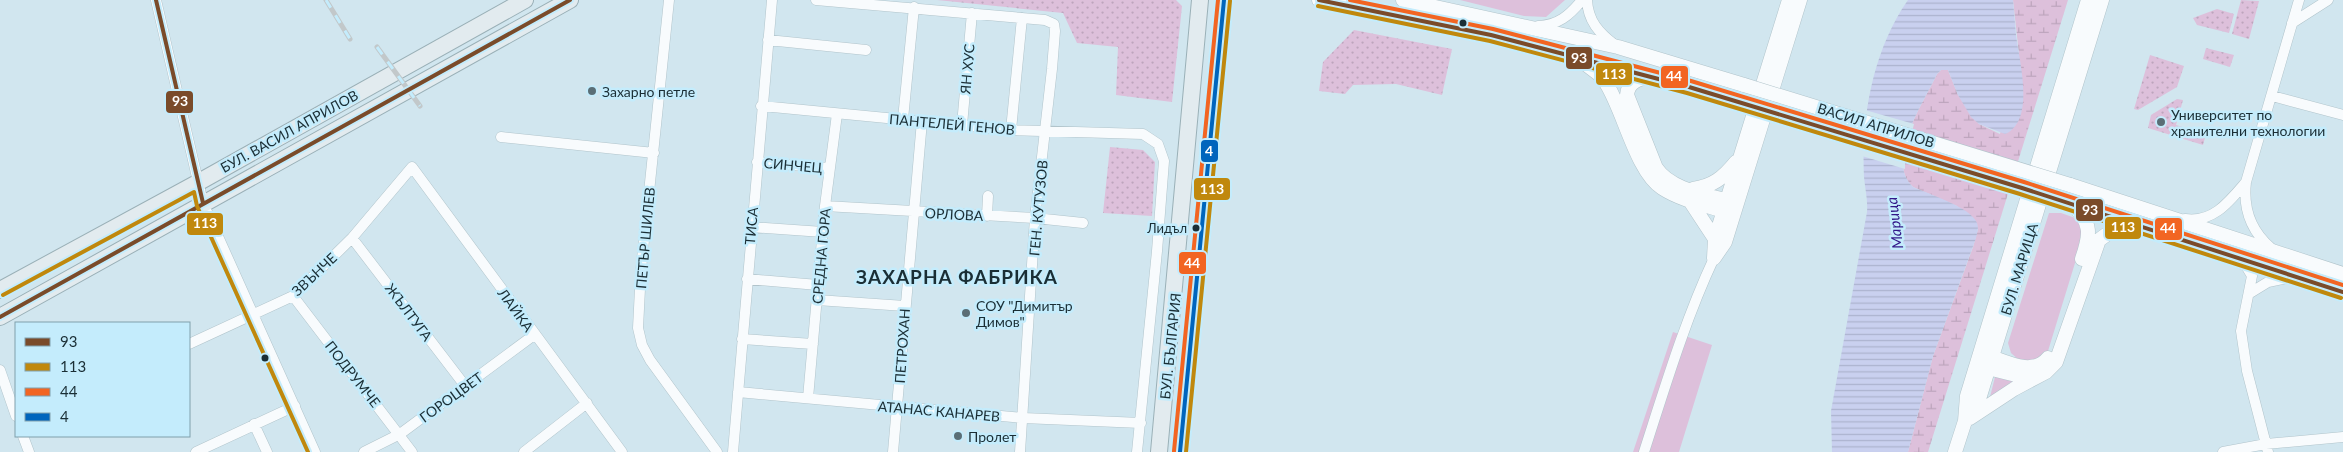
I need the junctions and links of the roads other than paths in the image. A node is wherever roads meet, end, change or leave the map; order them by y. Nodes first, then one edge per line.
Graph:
1 (156, 0) edge
2 (525, 0) edge
3 (570, 0) edge
4 (669, 0) edge
5 (772, 0) edge
6 (816, 0) edge
7 (1200, 0) edge
8 (1224, 0) edge
9 (1319, 0) edge
10 (1403, 0) edge
11 (1582, 0) edge
12 (1587, 0) edge
13 (1789, 0) edge
14 (1800, 0) edge
15 (2088, 0) edge
16 (2102, 0) edge
17 (2298, 0) edge
18 (2328, 0) edge
19 (914, 7) junction
20 (972, 13) junction
21 (1022, 18) junction
22 (2292, 23) junction
23 (1530, 27) junction
24 (768, 40) junction
25 (1618, 47) junction
26 (866, 50) dead end
27 (1574, 55) junction
28 (1654, 77) junction
29 (2272, 96) junction
30 (762, 106) junction
31 (837, 114) junction
32 (2343, 115) edge
33 (903, 119) junction
34 (922, 121) junction
35 (962, 125) junction
36 (1011, 130) junction
37 (1045, 130) junction
38 (1143, 134) joint
39 (501, 137) dead end
40 (654, 154) junction
41 (1741, 155) junction
42 (756, 162) junction
43 (412, 167) joint
44 (829, 168) junction
45 (199, 182) junction
46 (2246, 182) junction
47 (1691, 195) junction
48 (988, 196) dead end
49 (203, 203) junction
50 (2067, 203) junction
51 (825, 206) junction
52 (1730, 207) junction
53 (912, 212) junction
54 (987, 216) junction
55 (2166, 217) junction
56 (1035, 218) junction
57 (1083, 223) dead end
58 (2132, 224) junction
59 (751, 226) junction
60 (823, 232) junction
61 (352, 238) junction
62 (1715, 239) junction
63 (2274, 250) junction
64 (2227, 255) junction
65 (1714, 258) junction
66 (2343, 274) edge
67 (2294, 276) junction
68 (747, 279) junction
69 (818, 285) junction
70 (0, 290) edge
71 (2343, 292) edge
72 (2250, 293) junction
73 (293, 296) junction
74 (817, 300) junction
75 (905, 306) junction
76 (253, 314) junction
77 (0, 317) edge
78 (1999, 334) junction
79 (534, 335) junction
80 (742, 339) junction
81 (190, 344) edge
82 (813, 344) junction
83 (1984, 361) junction
84 (2011, 363) junction
85 (0, 370) edge
86 (2032, 379) junction
87 (466, 387) junction
88 (738, 392) junction
89 (808, 398) junction
90 (587, 403) junction
91 (295, 406) junction
92 (897, 408) junction
93 (15, 413) edge
94 (1023, 418) junction
95 (1965, 421) junction
96 (1141, 422) junction
97 (254, 424) junction
98 (400, 434) junction
99 (23, 437) edge
100 (2343, 437) edge
101 (219, 442) junction
102 (1159, 448) edge
103 (2267, 448) edge
104 (1180, 450) edge
105 (29, 452) edge
106 (196, 452) edge
107 (223, 452) edge
108 (267, 452) edge
109 (315, 452) edge
110 (364, 452) edge
111 (412, 452) edge
112 (524, 452) edge
113 (622, 452) edge
114 (717, 452) edge
115 (733, 452) edge
116 (893, 452) edge
117 (1020, 452) edge
118 (1137, 452) edge
119 (1644, 452) edge
120 (1956, 452) edge
121 (2223, 452) edge

1 - 45 street
2 - 45 main road, БУЛ. ВАСИЛ АПРИЛОВ
3 - 49 main road, БУЛ. ВАСИЛ АПРИЛОВ
4 - 40 street, ПЕТЪР ШИЛЕВ
5 - 24 street, ТИСА
6 - 19 street
7 - 102 main road, БУЛ. БЪЛГАРИЯ
8 - 104 main road, БУЛ. БЪЛГАРИЯ
9 - 27 main road, ВАСИЛ АПРИЛОВ
10 - 23 main road, ВАСИЛ АПРИЛОВ
11 - 23 street
12 - 25 street
13 - 41 main road
14 - 52 main road
15 - 83 main road, БУЛ. МАРИЦА
16 - 78 main road, БУЛ. МАРИЦА
17 - 22 street
18 - 22 street
19 - 20 street
19 - 33 street
20 - 21 street
20 - 35 street, ЯН ХУС
21 - 36 street
21 - 37 street, ГЕН. КУТУЗОВ
22 - 29 street
23 - 25 main road, ВАСИЛ АПРИЛОВ
24 - 26 street
24 - 30 street, ТИСА
25 - 55 main road, ВАСИЛ АПРИЛОВ, bridge
27 - 28 main road, ВАСИЛ АПРИЛОВ
27 - 47 main road
28 - 47 main road
28 - 50 main road, ВАСИЛ АПРИЛОВ, bridge
29 - 32 street
29 - 46 street
30 - 31 street, ПАНТЕЛЕЙ ГЕНОВ
30 - 42 street, ТИСА
31 - 33 street, ПАНТЕЛЕЙ ГЕНОВ
31 - 44 street, СРЕДНА ГОРА
33 - 34 street, ПАНТЕЛЕЙ ГЕНОВ
34 - 35 street, ПАНТЕЛЕЙ ГЕНОВ
34 - 53 street, ПЕТРОХАН
35 - 36 street, ПАНТЕЛЕЙ ГЕНОВ
36 - 37 street, ПАНТЕЛЕЙ ГЕНОВ
37 - 38 street, ПАНТЕЛЕЙ ГЕНОВ
37 - 56 street, ГЕН. КУТУЗОВ
38 - 96 street, БУЛ. БЪЛГАРИЯ
39 - 40 street
40 - 114 street, ПЕТЪР ШИЛЕВ
41 - 47 main road
41 - 52 main road
42 - 44 street, СИНЧЕЦ
42 - 59 street, ТИСА
43 - 61 street, ЗВЪНЧЕ
43 - 79 street, ЛАЙКА
44 - 51 street, СРЕДНА ГОРА
45 - 49 street
45 - 70 main road, БУЛ. ВАСИЛ АПРИЛОВ
46 - 55 street
46 - 63 street
47 - 52 main road
47 - 62 main road
48 - 54 street
49 - 76 street
49 - 77 main road, БУЛ. ВАСИЛ АПРИЛОВ
50 - 58 main road, ВАСИЛ АПРИЛОВ
50 - 84 main road
51 - 53 street, ОРЛОВА
51 - 60 street, СРЕДНА ГОРА
52 - 62 main road
52 - 65 main road
53 - 54 street, ОРЛОВА
53 - 75 street, ПЕТРОХАН
54 - 56 street, ОРЛОВА
55 - 63 main road, ВАСИЛ АПРИЛОВ
56 - 57 street, ОРЛОВА
56 - 94 street, ГЕН. КУТУЗОВ
58 - 64 main road, ВАСИЛ АПРИЛОВ
58 - 86 main road
59 - 60 street
59 - 68 street, ТИСА
60 - 69 street, СРЕДНА ГОРА
61 - 73 street, ЗВЪНЧЕ
61 - 87 street, ЖЪЛТУГА
62 - 65 main road
63 - 66 main road, ВАСИЛ АПРИЛОВ
64 - 67 main road, ВАСИЛ АПРИЛОВ
64 - 72 street
65 - 119 street
67 - 71 main road, ВАСИЛ АПРИЛОВ
67 - 72 street
68 - 69 street
68 - 80 street, ТИСА
69 - 74 street, СРЕДНА ГОРА
72 - 103 street
73 - 76 street, ЗВЪНЧЕ
73 - 98 street, ПОДРУМЧЕ
74 - 75 street
74 - 82 street, СРЕДНА ГОРА
75 - 92 street, ПЕТРОХАН
76 - 81 street, ЗВЪНЧЕ
76 - 91 street
78 - 83 main road, БУЛ. МАРИЦА
78 - 84 main road
79 - 87 street, ГОРОЦВЕТ
79 - 90 street, ЛАЙКА
80 - 82 street
80 - 88 street, ТИСА
82 - 89 street, СРЕДНА ГОРА
83 - 84 main road
83 - 86 main road
83 - 95 main road, БУЛ. МАРИЦА
85 - 93 street
86 - 95 main road
87 - 98 street, ГОРОЦВЕТ
88 - 89 street, АТАНАС КАНАРЕВ
88 - 115 street, ТИСА
89 - 92 street, АТАНАС КАНАРЕВ
90 - 112 street
90 - 113 street, ЛАЙКА
91 - 97 street
91 - 109 street
92 - 94 street, АТАНАС КАНАРЕВ
92 - 116 street, ПЕТРОХАН
94 - 96 street, АТАНАС КАНАРЕВ
94 - 117 street, ГЕН. КУТУЗОВ
95 - 120 main road, БУЛ. МАРИЦА
96 - 118 street, БУЛ. БЪЛГАРИЯ
97 - 101 street
97 - 108 street
98 - 110 street, ГОРОЦВЕТ
98 - 111 street, ПОДРУМЧЕ
99 - 105 street
100 - 103 street
101 - 106 street
101 - 107 street
102 - 104 main road
103 - 121 street

